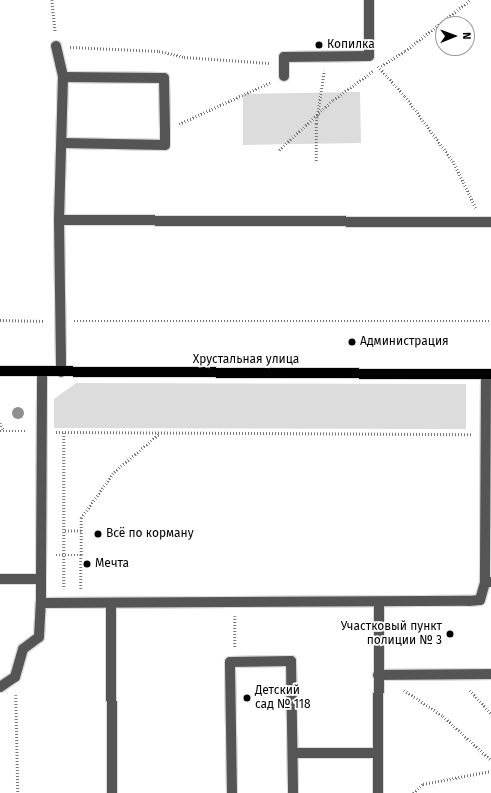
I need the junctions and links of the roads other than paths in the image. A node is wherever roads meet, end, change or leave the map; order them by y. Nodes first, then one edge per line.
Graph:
1 (369, 0) edge
2 (56, 46) road end
3 (284, 76) road end
4 (63, 78) junction
5 (63, 143) junction
6 (60, 220) junction
7 (487, 221) edge
8 (0, 371) edge
9 (42, 372) junction
10 (61, 372) junction
11 (488, 374) edge
12 (488, 445) edge
13 (0, 579) edge
14 (41, 579) junction
15 (488, 582) edge
16 (378, 602) junction
17 (41, 603) junction
18 (111, 603) junction
19 (491, 674) edge
20 (378, 675) junction
21 (0, 676) edge
22 (15, 677) junction
23 (0, 687) edge
24 (378, 753) junction
25 (293, 754) junction
26 (112, 793) edge
27 (232, 793) edge
28 (293, 793) edge
29 (378, 793) edge

1 - 3 lane
2 - 4 lane
4 - 5 lane
4 - 5 lane
5 - 6 lane
6 - 7 lane
6 - 10 lane
8 - 9 main road, Хрустальная улица
9 - 10 main road, Хрустальная улица
9 - 14 lane
10 - 11 main road, Хрустальная улица
11 - 12 lane
12 - 15 lane
13 - 14 lane
14 - 17 lane
15 - 16 lane
16 - 18 lane
16 - 20 lane
17 - 18 lane
17 - 22 lane
18 - 26 lane
19 - 20 lane
20 - 24 lane
21 - 22 lane
22 - 23 lane
24 - 25 lane
24 - 29 lane
25 - 27 lane
25 - 28 lane

